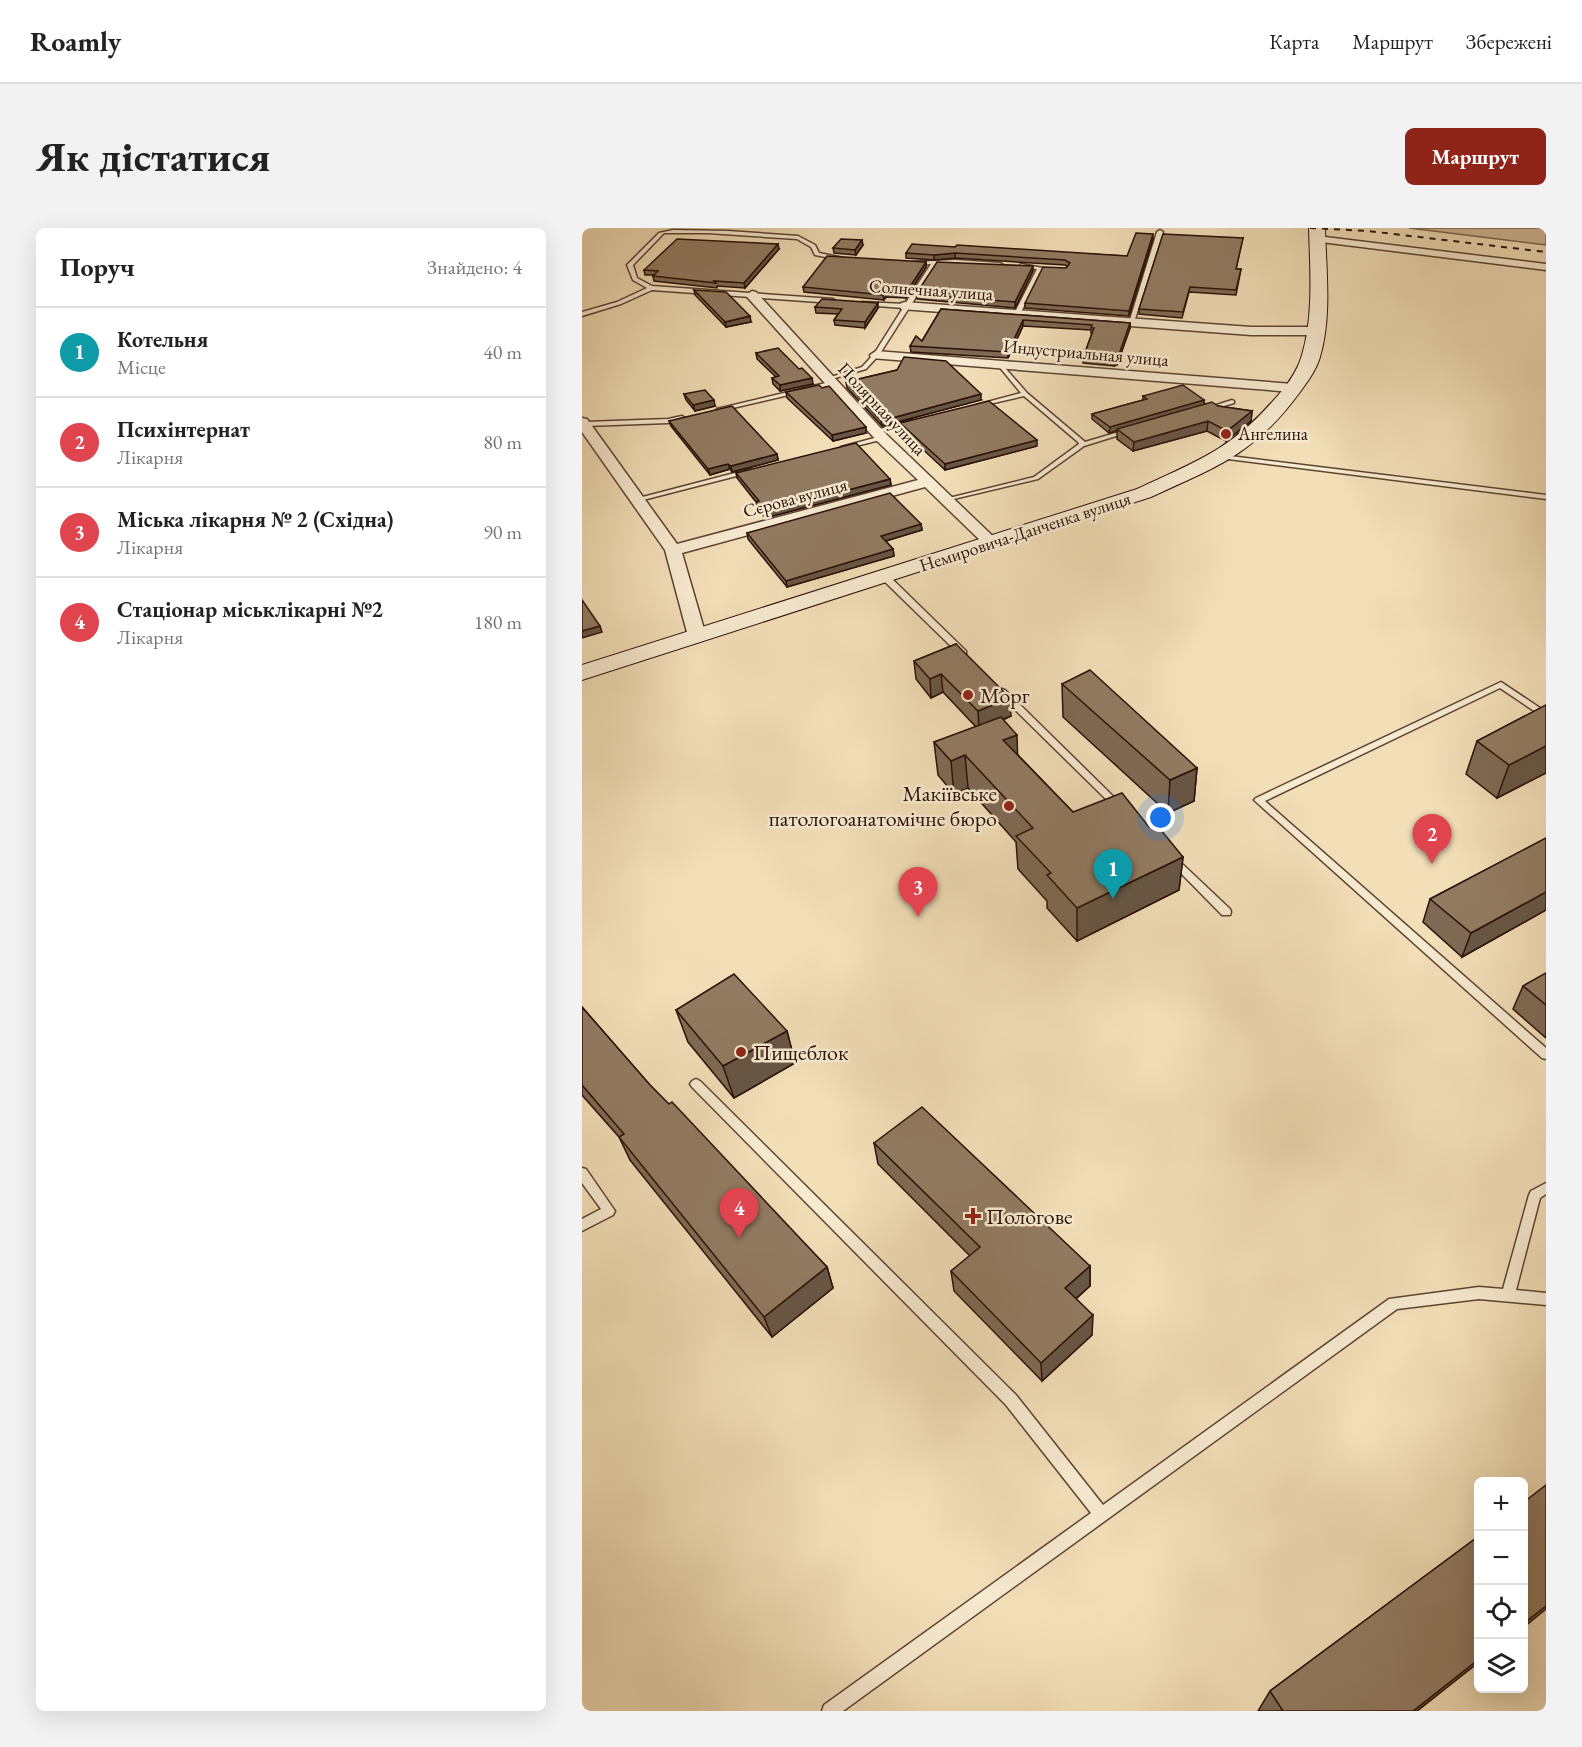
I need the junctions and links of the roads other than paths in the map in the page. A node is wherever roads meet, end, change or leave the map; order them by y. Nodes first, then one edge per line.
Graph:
1 (1160, 232) dead end
2 (1317, 234) edge
3 (846, 258) edge
4 (912, 263) edge
5 (934, 264) junction
6 (1008, 266) edge
7 (1019, 266) edge
8 (1040, 267) junction
9 (1546, 267) edge
10 (1048, 268) edge
11 (651, 288) junction
12 (752, 295) junction
13 (846, 302) edge
14 (858, 303) edge
15 (905, 306) junction
16 (582, 314) edge
17 (1017, 314) junction
18 (1131, 322) junction
19 (1315, 331) junction
20 (876, 355) junction
21 (1000, 364) junction
22 (832, 381) junction
23 (1293, 388) junction
24 (1025, 394) junction
25 (1232, 402) dead end
26 (967, 408) edge
27 (712, 411) edge
28 (1200, 411) edge
29 (690, 416) edge
30 (922, 420) edge
31 (584, 423) edge
32 (1135, 430) edge
33 (879, 434) junction
34 (1082, 445) junction
35 (835, 449) edge
36 (1222, 457) junction
37 (754, 470) edge
38 (928, 482) junction
39 (1546, 497) edge
40 (639, 499) junction
41 (947, 501) junction
42 (992, 543) junction
43 (673, 550) junction
44 (885, 577) junction
45 (697, 636) junction
46 (971, 661) edge
47 (582, 674) edge
48 (996, 686) edge
49 (1546, 716) edge
50 (1124, 812) edge
51 (1167, 854) edge
52 (1226, 912) dead end
53 (1546, 1055) edge
54 (696, 1084) dead end
55 (582, 1173) edge
56 (1546, 1188) edge
57 (582, 1225) edge
58 (1509, 1296) junction
59 (1546, 1299) edge
60 (1102, 1515) junction
61 (830, 1711) edge

1 - 18 lane
2 - 9 street
2 - 19 street, Немировича-Данченка вулиця
3 - 11 lane, Солнечная улица
4 - 5 lane, Солнечная улица
5 - 6 lane, Солнечная улица
5 - 15 lane
7 - 8 lane
8 - 10 lane
8 - 17 lane
11 - 12 lane, Солнечная улица
11 - 16 lane
12 - 13 lane, Солнечная улица
12 - 22 street, Полярная улица
14 - 15 lane, Солнечная улица
15 - 17 street, Солнечная улица
15 - 20 lane
17 - 18 street, Солнечная улица
18 - 19 street, Солнечная улица
19 - 23 street, Немировича-Данченка вулиця
20 - 21 street, Индустриальная улица
20 - 22 lane
21 - 23 street, Индустриальная улица
21 - 24 lane
22 - 27 lane
22 - 33 street, Полярная улица
23 - 36 street, Немировича-Данченка вулиця
24 - 26 lane
24 - 34 lane
25 - 28 lane
29 - 31 lane
30 - 33 lane
31 - 40 street
32 - 34 lane
33 - 35 lane
33 - 38 street, Полярная улица
34 - 41 lane
36 - 39 lane
36 - 42 street, Немировича-Данченка вулиця
37 - 40 lane
38 - 41 street, Полярная улица
38 - 43 street, Сєрова вулиця
40 - 43 street
41 - 42 street, Полярная улица
42 - 44 street, Немировича-Данченка вулиця
43 - 45 street
44 - 45 street, Немировича-Данченка вулиця
44 - 46 lane
45 - 47 street, Немировича-Данченка вулиця
48 - 50 lane
49 - 53 lane
51 - 52 lane
54 - 60 lane
55 - 57 lane
56 - 58 lane
58 - 59 lane
58 - 60 lane
60 - 61 lane

